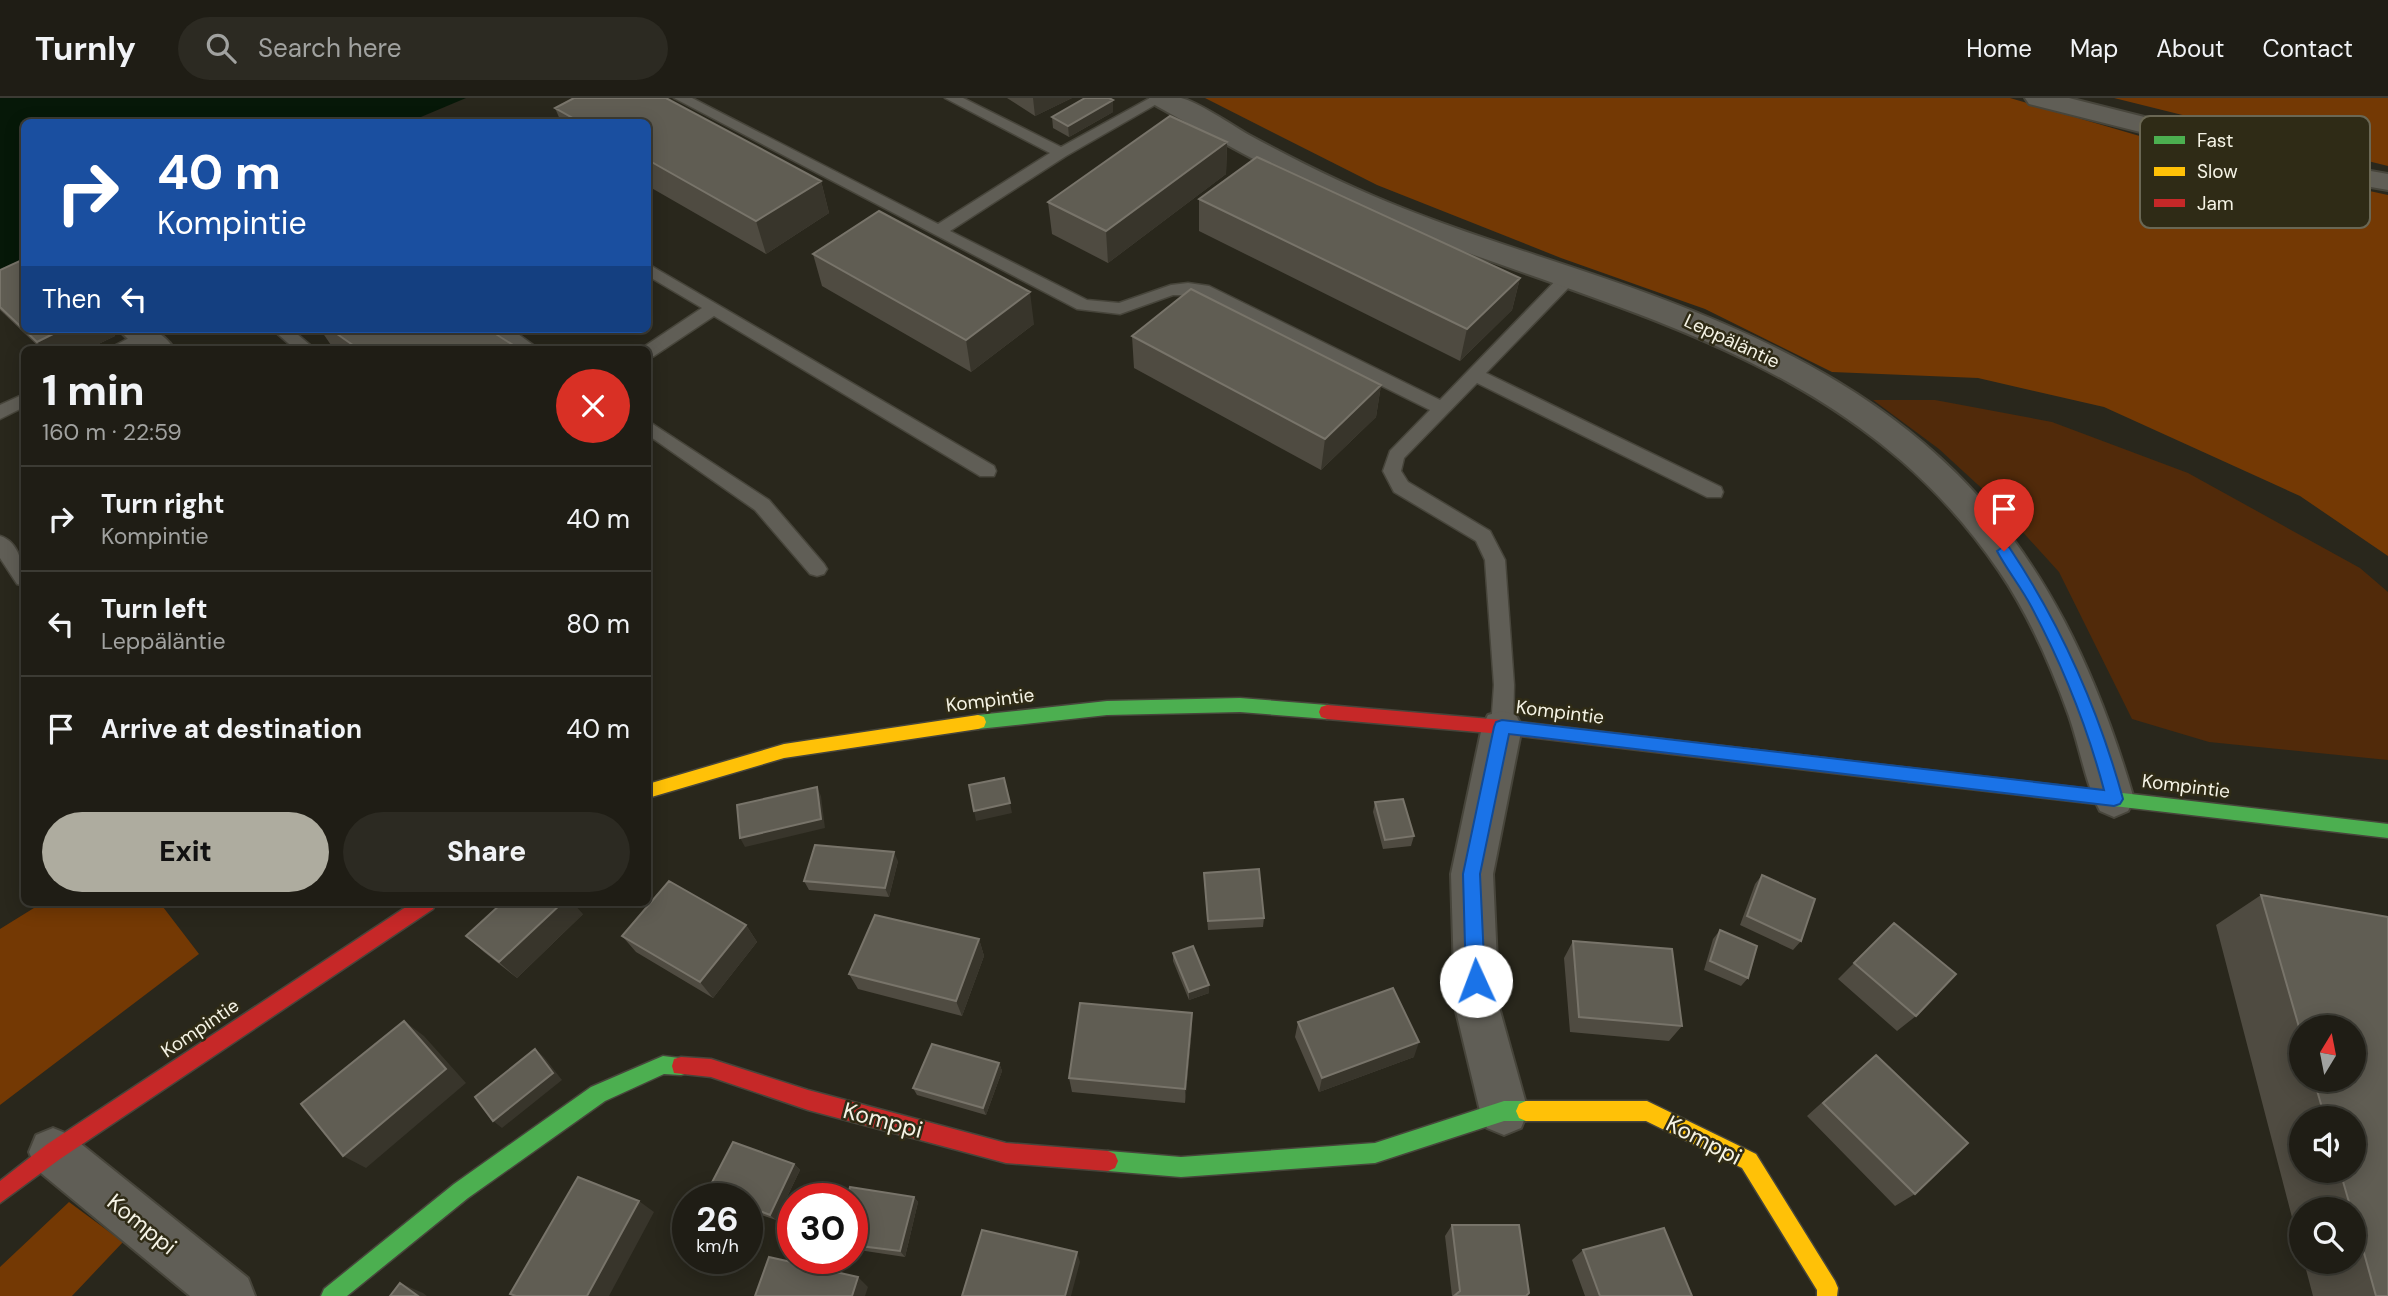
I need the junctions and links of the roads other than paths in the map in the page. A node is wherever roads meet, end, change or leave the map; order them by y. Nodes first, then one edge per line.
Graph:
1 (681, 98) edge
2 (952, 98) edge
3 (1161, 98) edge
4 (2038, 98) edge
5 (2140, 124) edge
6 (1061, 153) junction
7 (2370, 178) edge
8 (2388, 181) edge
9 (939, 231) junction
10 (651, 271) edge
11 (1569, 277) junction
12 (714, 308) junction
13 (285, 333) edge
14 (505, 333) edge
15 (302, 346) edge
16 (525, 346) edge
17 (651, 350) edge
18 (1475, 375) junction
19 (21, 402) edge
20 (1442, 408) junction
21 (0, 413) edge
22 (651, 429) edge
23 (987, 471) dead end
24 (1714, 492) dead end
25 (0, 543) edge
26 (817, 569) dead end
27 (21, 574) edge
28 (1502, 727) junction
29 (651, 790) edge
30 (2114, 799) junction
31 (2388, 831) edge
32 (423, 906) edge
33 (1504, 1111) junction
34 (54, 1152) junction
35 (0, 1193) edge
36 (230, 1296) edge
37 (331, 1296) edge
38 (1827, 1296) edge

1 - 9 lane
2 - 6 lane
3 - 6 lane
3 - 11 street, Leppäläntie
4 - 5 street
6 - 9 lane
7 - 8 street
9 - 20 lane
10 - 12 lane
11 - 18 lane
11 - 30 street, Leppäläntie
12 - 17 lane
12 - 23 lane
13 - 15 lane
14 - 16 lane
18 - 20 lane
18 - 24 lane
19 - 21 lane
20 - 28 lane
22 - 26 lane
25 - 27 lane
28 - 29 street, Kompintie
28 - 30 street, Kompintie
28 - 33 street
30 - 31 street, Kompintie
32 - 34 street, Kompintie
33 - 37 street, Komppi
33 - 38 street, Komppi
34 - 35 street, Kompintie
34 - 36 street, Komppi

